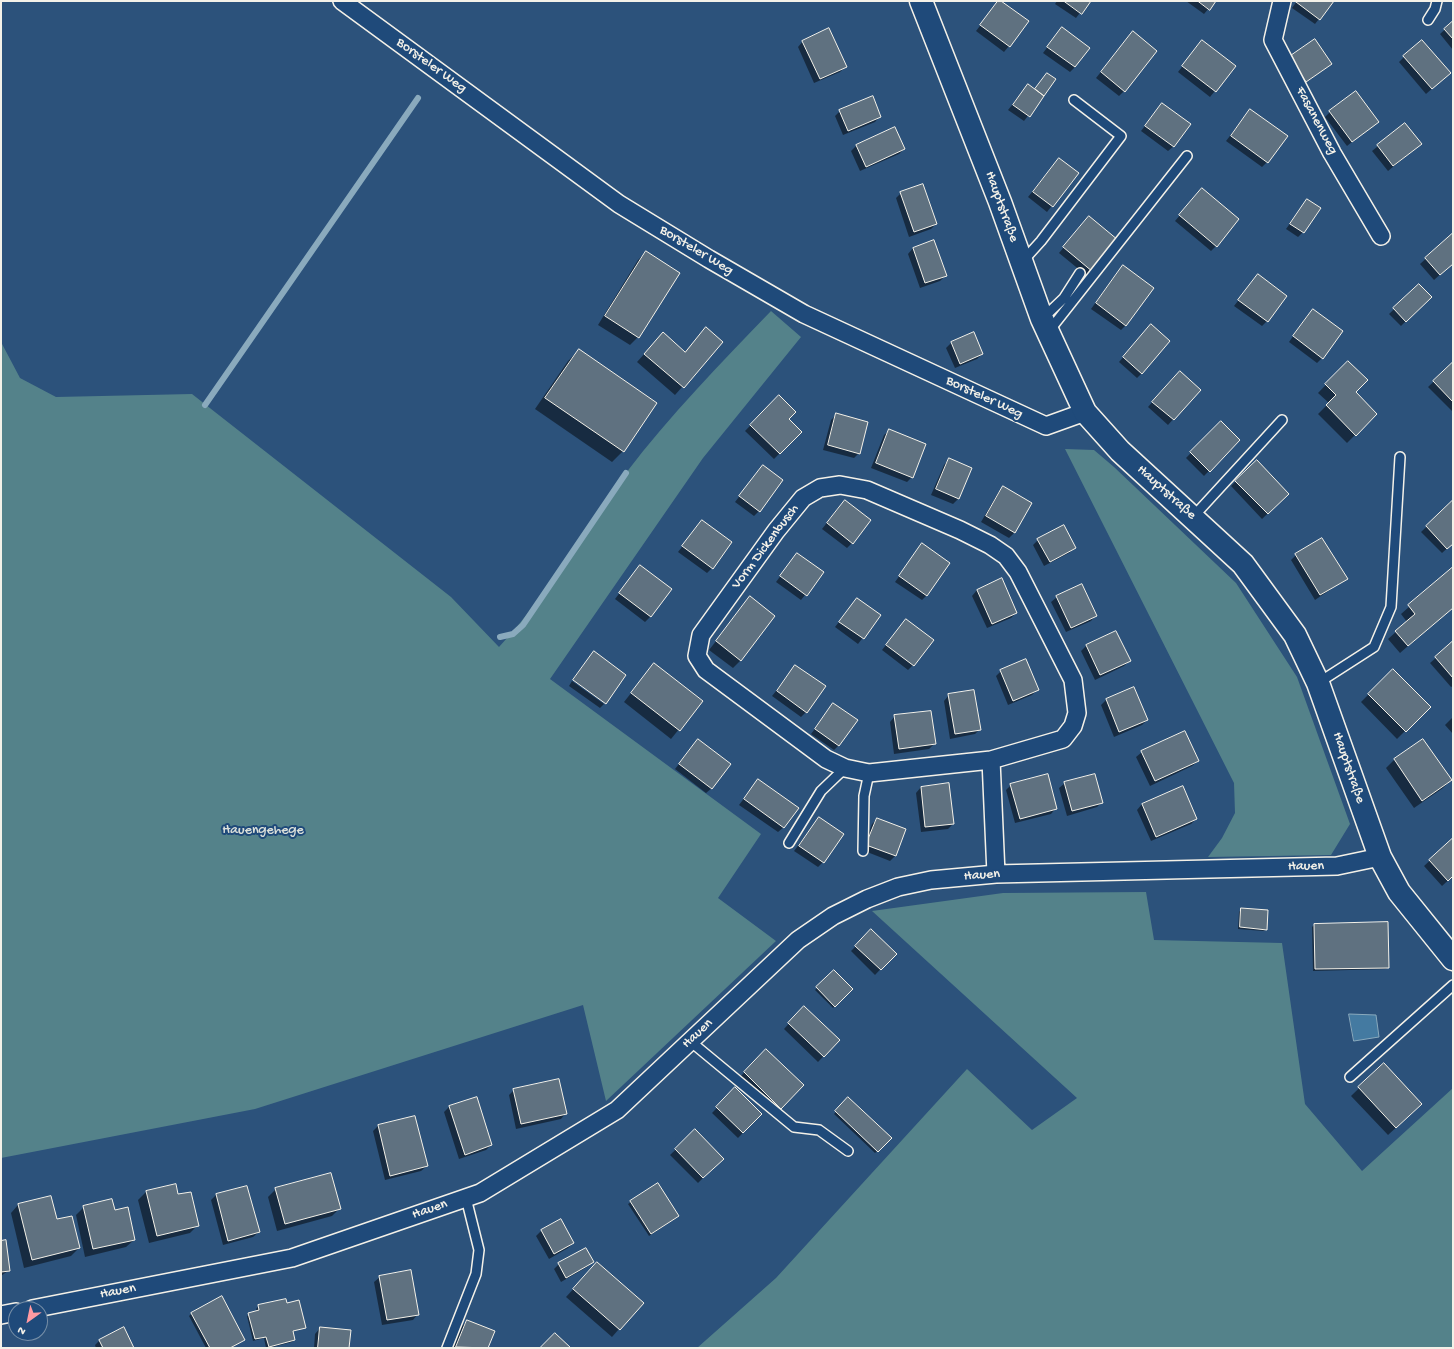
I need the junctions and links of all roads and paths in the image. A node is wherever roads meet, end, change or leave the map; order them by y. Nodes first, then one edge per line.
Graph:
1 (342, 1) edge
2 (1282, 1) edge
3 (1437, 1) edge
4 (927, 5) edge
5 (1428, 20) dead end
6 (1074, 100) dead end
7 (1187, 156) dead end
8 (1381, 236) dead end
9 (1021, 263) junction
10 (1080, 273) dead end
11 (1045, 325) junction
12 (1085, 412) junction
13 (1282, 420) dead end
14 (1400, 457) dead end
15 (1193, 517) junction
16 (1318, 684) junction
17 (992, 760) junction
18 (844, 768) junction
19 (869, 773) junction
20 (789, 843) dead end
21 (863, 851) dead end
22 (1380, 857) junction
23 (996, 874) junction
24 (1453, 959) edge
25 (1453, 985) edge
26 (690, 1041) junction
27 (1350, 1077) dead end
28 (848, 1152) dead end
29 (466, 1198) junction
30 (48, 1306) edge
31 (447, 1348) edge

1 - 12 street, Borsteler Weg
2 - 8 street, Fasanenweg
3 - 5 lane
4 - 9 main road, Hauptstraße
6 - 9 lane
7 - 11 lane
9 - 11 main road, Hauptstraße
10 - 11 lane
11 - 12 main road, Hauptstraße
12 - 15 main road, Hauptstraße
13 - 15 lane
14 - 16 lane
15 - 16 main road, Hauptstraße
16 - 22 main road, Hauptstraße
17 - 18 street, Vorm Dickenbusch
17 - 19 street, Vorm Dickenbusch
17 - 23 street
18 - 19 street, Vorm Dickenbusch
18 - 20 lane
19 - 21 lane
22 - 23 street, Hauen
22 - 24 main road, Hauptstraße
23 - 26 street, Hauen
25 - 27 lane
26 - 28 lane
26 - 29 street, Hauen
29 - 30 street, Hauen
29 - 31 lane

